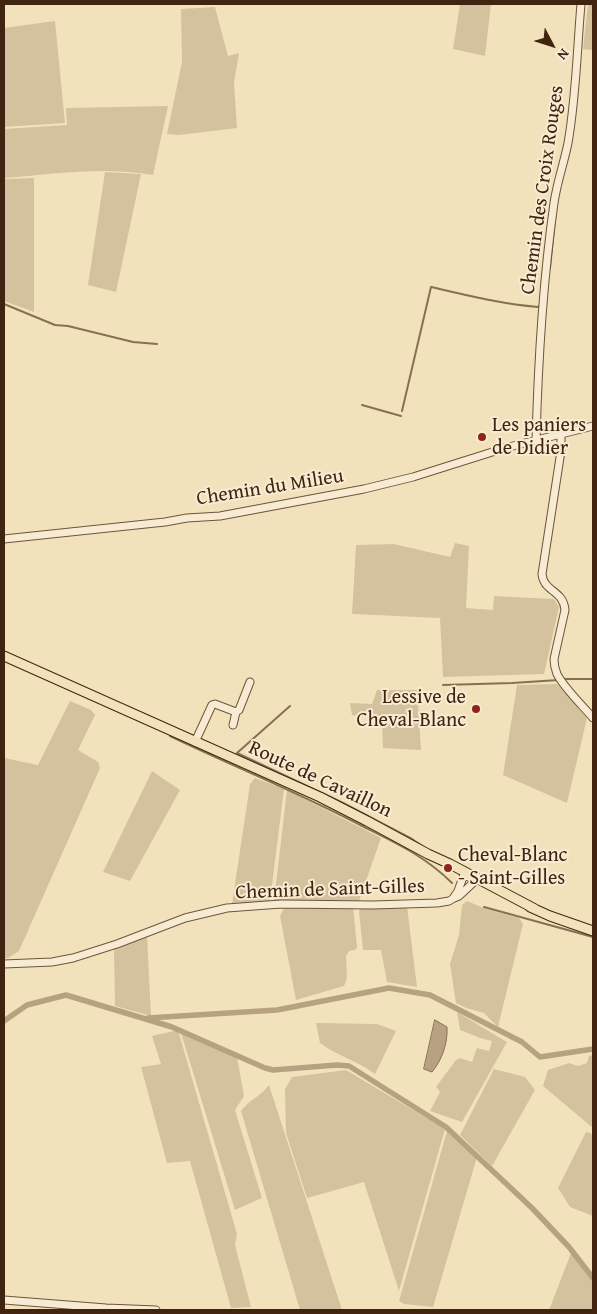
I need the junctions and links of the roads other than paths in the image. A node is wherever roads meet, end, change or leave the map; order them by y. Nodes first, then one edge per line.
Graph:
1 (581, 4) edge
2 (593, 426) edge
3 (561, 434) junction
4 (536, 441) junction
5 (4, 539) edge
6 (4, 656) edge
7 (250, 682) dead end
8 (236, 712) junction
9 (593, 718) edge
10 (233, 726) dead end
11 (195, 742) junction
12 (465, 875) junction
13 (474, 881) junction
14 (501, 891) junction
15 (454, 898) junction
16 (535, 909) junction
17 (593, 931) edge
18 (4, 964) edge
19 (4, 1300) edge
20 (156, 1310) edge

1 - 4 street, Chemin des Croix Rouges
2 - 3 street, Chemin du Milieu
3 - 4 street, Chemin du Milieu
3 - 9 street
4 - 5 street, Chemin du Milieu
6 - 11 main road, Route de Cavaillon
7 - 8 street
8 - 10 street
8 - 11 street
11 - 12 main road, Route de Cavaillon
12 - 13 main road, Route de Cavaillon
12 - 14 main road, Route de Cavaillon
12 - 15 street
13 - 14 street
13 - 15 street
13 - 16 main road, Route de Cavaillon
14 - 16 main road, Route de Cavaillon
15 - 18 street, Chemin de Saint-Gilles
16 - 17 main road, Route de Cavaillon
19 - 20 street

